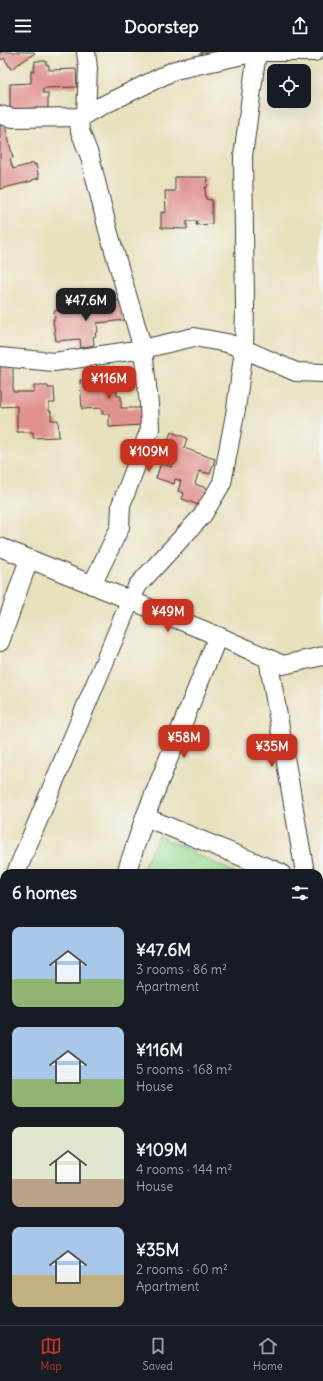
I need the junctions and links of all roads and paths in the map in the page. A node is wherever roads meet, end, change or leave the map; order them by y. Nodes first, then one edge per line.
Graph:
1 (86, 52) edge
2 (257, 52) edge
3 (315, 52) edge
4 (0, 114) edge
5 (82, 115) junction
6 (143, 349) junction
7 (244, 349) junction
8 (0, 357) edge
9 (323, 373) edge
10 (0, 547) edge
11 (29, 558) junction
12 (92, 585) junction
13 (130, 601) junction
14 (218, 636) junction
15 (0, 642) edge
16 (323, 656) edge
17 (268, 658) junction
18 (145, 817) junction
19 (18, 869) edge
20 (127, 869) edge
21 (271, 869) edge
22 (304, 869) edge

1 - 5 street
2 - 3 street
2 - 5 street
2 - 7 street
4 - 5 street
5 - 6 street
6 - 7 street
6 - 8 street
6 - 12 street
7 - 9 street
7 - 13 street
10 - 11 street
11 - 12 street
11 - 15 street
12 - 13 street
13 - 14 street
13 - 19 street
14 - 17 street
14 - 18 street
16 - 17 street
17 - 22 street
18 - 20 street
18 - 21 street

